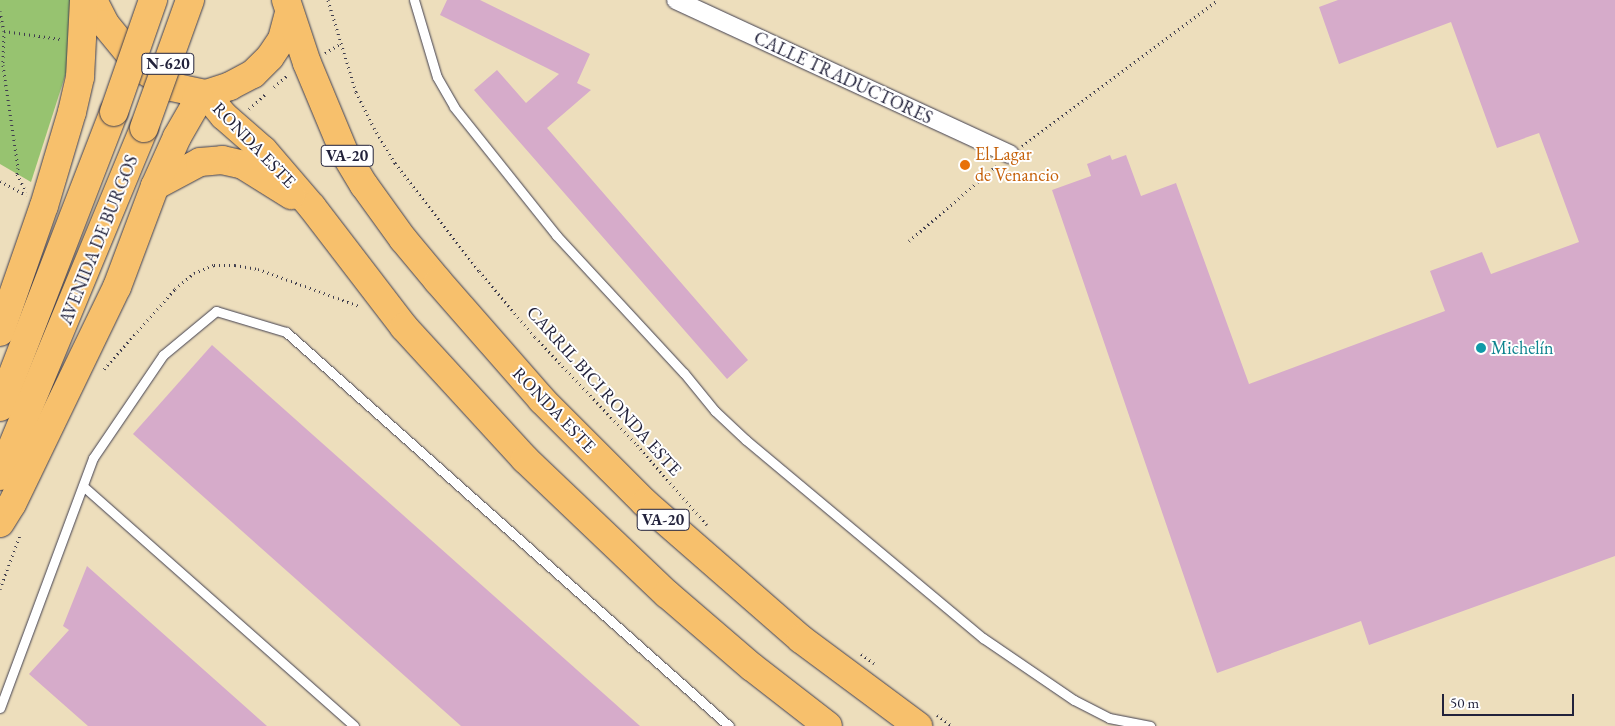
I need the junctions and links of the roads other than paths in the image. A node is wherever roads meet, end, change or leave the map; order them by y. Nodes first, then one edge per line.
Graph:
1 (84, 0) edge
2 (93, 0) edge
3 (153, 0) edge
4 (190, 0) edge
5 (414, 0) edge
6 (676, 0) edge
7 (288, 6) edge
8 (202, 94) junction
9 (1010, 154) road end
10 (156, 186) junction
11 (312, 207) junction
12 (0, 332) edge
13 (0, 407) edge
14 (0, 476) edge
15 (83, 486) junction
16 (6, 513) edge
17 (0, 536) edge
18 (0, 708) edge
19 (927, 720) edge
20 (354, 726) edge
21 (729, 726) edge
22 (828, 726) edge
23 (1150, 726) edge

1 - 12 highway
2 - 8 highway, RONDA ESTE
3 - 13 highway, AVENIDA DE BURGOS / N-620, bridge
4 - 14 highway, AVENIDA DE BURGOS / N-620, bridge
5 - 23 lane
6 - 9 street, CALLE TRADUCTORES
7 - 8 highway, RONDA ESTE / VA-20
7 - 19 highway, RONDA ESTE / VA-20
8 - 10 highway
8 - 11 highway, RONDA ESTE / VA-20
10 - 11 highway
10 - 16 highway
11 - 22 highway, RONDA ESTE / VA-20
15 - 18 lane
15 - 20 lane
15 - 21 lane
16 - 17 street

